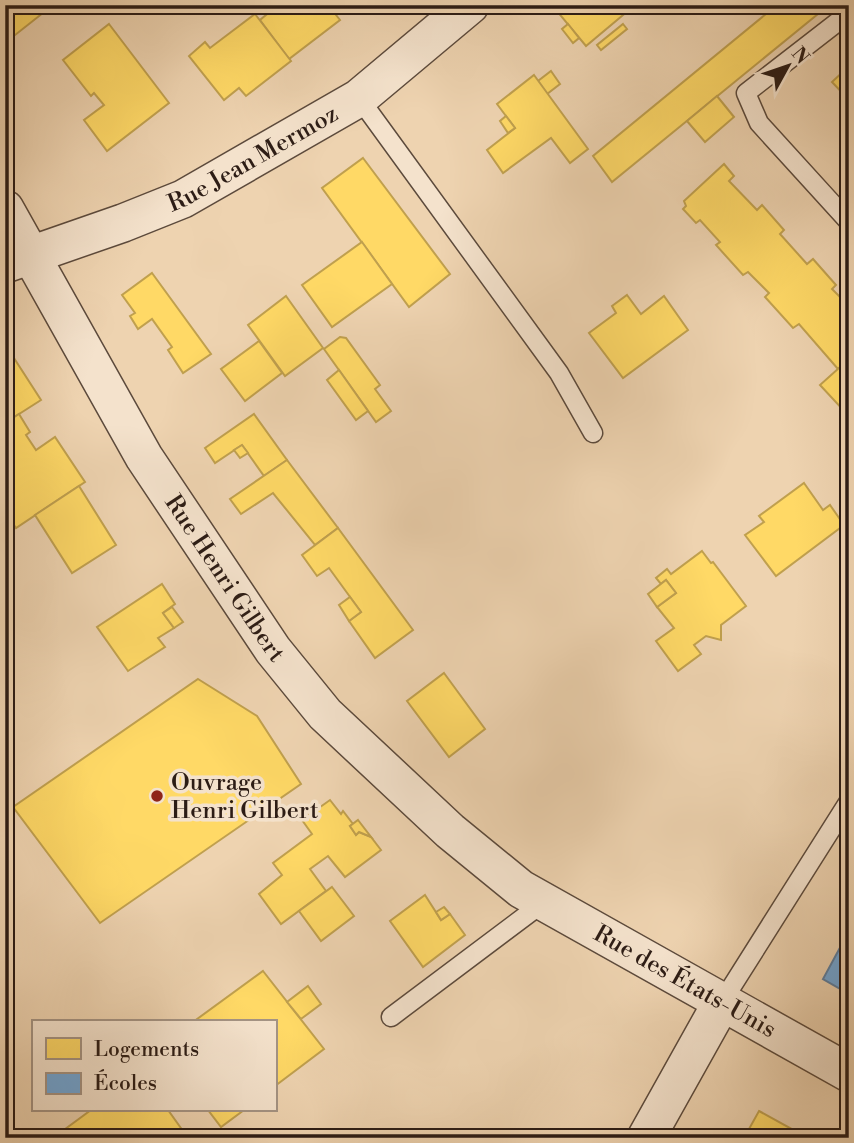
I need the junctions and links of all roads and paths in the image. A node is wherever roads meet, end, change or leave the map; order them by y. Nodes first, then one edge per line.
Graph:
1 (470, 5) edge
2 (849, 13) edge
3 (359, 98) junction
4 (5, 209) edge
5 (849, 222) edge
6 (18, 259) edge
7 (593, 433) dead end
8 (849, 801) edge
9 (533, 896) junction
10 (722, 1002) junction
11 (391, 1017) dead end
12 (849, 1073) edge
13 (646, 1138) edge

1 - 3 street, Rue Jean Mermoz
2 - 5 lane
3 - 6 street, Rue Jean Mermoz
3 - 7 lane
4 - 6 street, Rue Henri Gilbert
6 - 9 street, Rue Henri Gilbert
8 - 10 lane
9 - 10 street, Rue des États-Unis
9 - 11 lane
10 - 12 street, Rue des États-Unis
10 - 13 street

